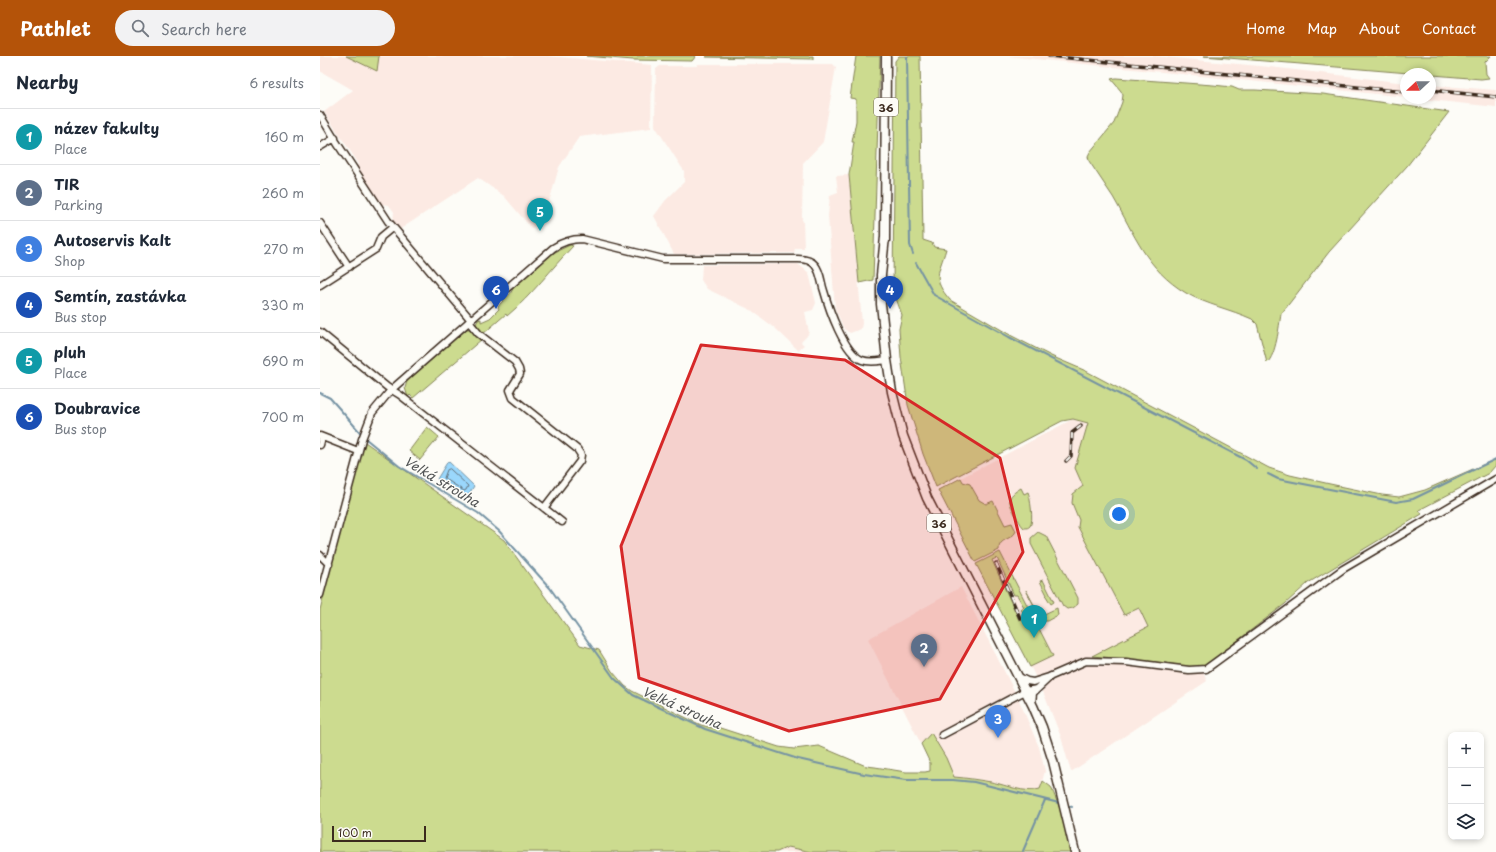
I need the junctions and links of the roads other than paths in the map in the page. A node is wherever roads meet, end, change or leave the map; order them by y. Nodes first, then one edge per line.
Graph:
1 (886, 57) edge
2 (320, 115) edge
3 (335, 138) junction
4 (320, 147) edge
5 (320, 223) edge
6 (393, 227) junction
7 (349, 267) junction
8 (320, 285) edge
9 (470, 321) junction
10 (320, 332) edge
11 (887, 360) junction
12 (391, 390) junction
13 (321, 436) edge
14 (320, 445) edge
15 (358, 451) junction
16 (1496, 479) edge
17 (544, 508) junction
18 (562, 522) dead end
19 (320, 555) edge
20 (329, 564) junction
21 (320, 595) edge
22 (1017, 676) junction
23 (1053, 676) junction
24 (1033, 682) junction
25 (1037, 689) junction
26 (1025, 691) junction
27 (1033, 706) junction
28 (942, 735) dead end
29 (1076, 852) edge

1 - 11 main road, 36
2 - 3 street
3 - 4 street
3 - 6 street
5 - 7 street
6 - 7 street
6 - 9 street
7 - 8 street
9 - 11 street
9 - 12 street
9 - 17 street
10 - 12 street
11 - 22 main road, 36
12 - 15 street
12 - 17 street
13 - 14 street
13 - 15 street
15 - 20 street
16 - 23 street
17 - 18 street
19 - 20 street
20 - 21 street
22 - 24 street
22 - 26 main road, 36
23 - 24 street
23 - 25 street
24 - 26 street
25 - 26 street
25 - 27 street
26 - 27 main road, 36
26 - 28 street
27 - 29 main road, 36

